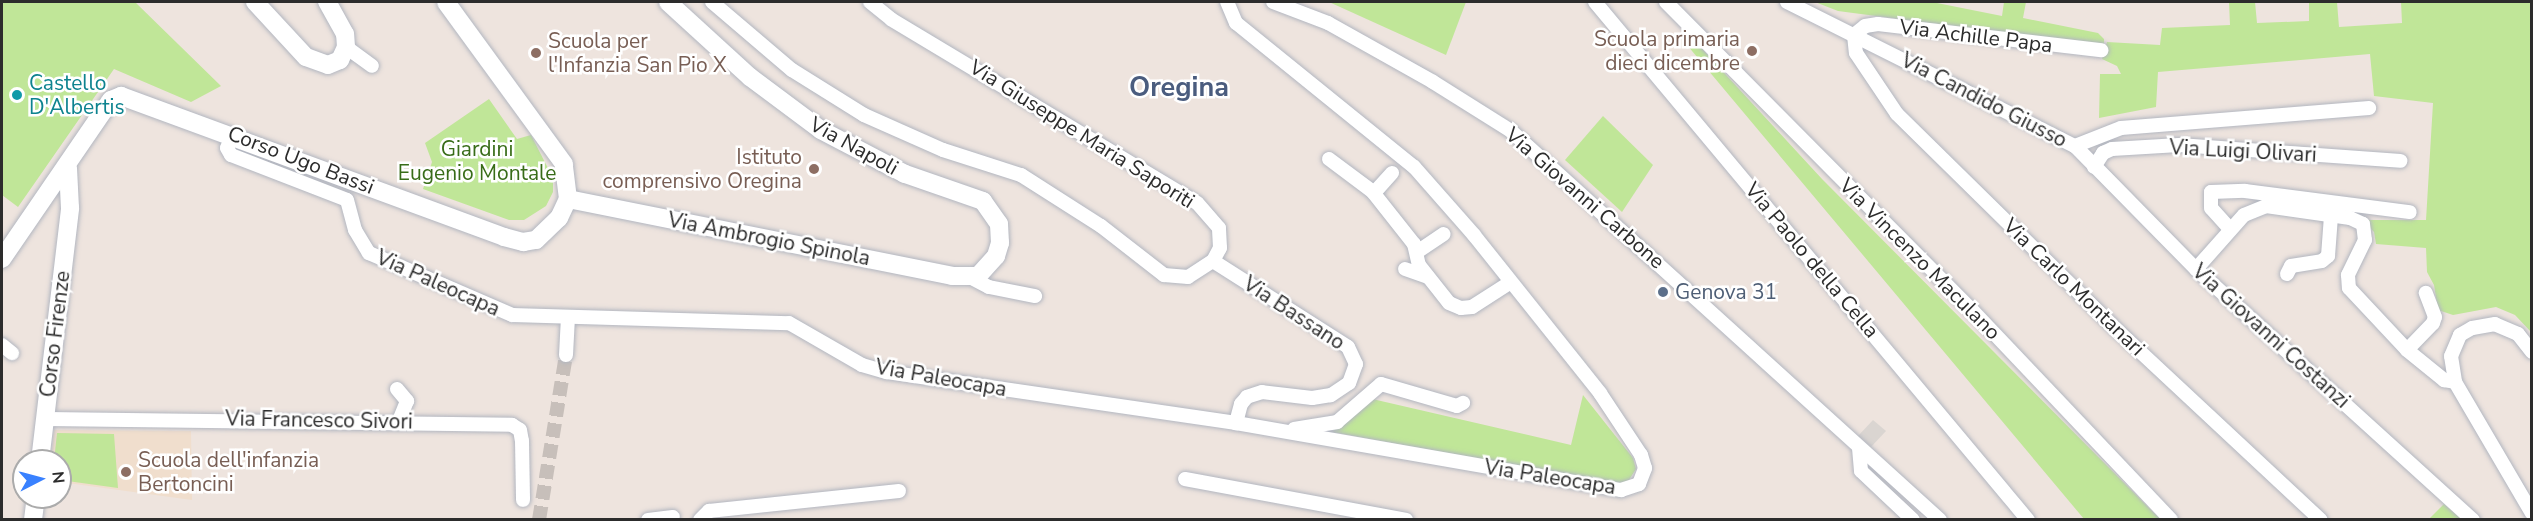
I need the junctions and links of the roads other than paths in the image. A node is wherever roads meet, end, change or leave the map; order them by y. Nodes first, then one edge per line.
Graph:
1 (255, 2) edge
2 (327, 2) edge
3 (446, 2) edge
4 (668, 2) edge
5 (712, 2) edge
6 (870, 2) edge
7 (1227, 2) edge
8 (1273, 2) edge
9 (1595, 2) edge
10 (1666, 2) edge
11 (1787, 2) edge
12 (1854, 35) junction
13 (346, 47) junction
14 (2101, 50) dead end
15 (372, 66) dead end
16 (2368, 108) dead end
17 (233, 135) junction
18 (2075, 146) junction
19 (1329, 159) dead end
20 (2400, 161) dead end
21 (2094, 167) junction
22 (68, 168) junction
23 (1392, 173) dead end
24 (1374, 193) junction
25 (568, 198) junction
26 (2410, 212) dead end
27 (2331, 216) junction
28 (2230, 229) junction
29 (1444, 234) dead end
30 (1416, 252) junction
31 (2, 259) edge
32 (1213, 261) junction
33 (1405, 269) dead end
34 (2196, 269) junction
35 (2287, 274) dead end
36 (970, 277) junction
37 (1428, 277) junction
38 (1511, 282) junction
39 (2426, 293) dead end
40 (1035, 296) dead end
41 (568, 317) junction
42 (2407, 350) junction
43 (2532, 352) edge
44 (566, 355) tunnel mouth
45 (2455, 382) junction
46 (397, 389) dead end
47 (1462, 403) dead end
48 (45, 419) junction
49 (399, 421) junction
50 (1236, 423) junction
51 (1287, 432) junction
52 (1859, 448) junction
53 (41, 449) edge
54 (1185, 479) dead end
55 (898, 491) dead end
56 (523, 500) dead end
57 (2532, 513) edge
58 (674, 517) dead end
59 (648, 519) edge
60 (700, 519) edge
61 (1406, 519) edge
62 (1913, 519) edge
63 (1940, 519) edge
64 (2028, 519) edge
65 (2171, 519) edge
66 (2321, 519) edge
67 (2473, 519) edge

1 - 13 street
2 - 13 street
3 - 25 street
4 - 36 street, Via Napoli
5 - 32 street
6 - 32 street, Via Giuseppe Maria Saporiti
7 - 38 street, Via Paleocapa
8 - 52 street, Via Giovanni Carbone
9 - 64 street, Via Paolo della Cella
10 - 65 street, Via Vincenzo Maculano
11 - 12 street, Via Candido Giusso
12 - 14 street, Via Achille Papa
12 - 18 street, Via Candido Giusso
12 - 66 street, Via Carlo Montanari
13 - 15 street
16 - 18 street, Via Candido Giusso
17 - 22 street, Corso Ugo Bassi
17 - 25 street, Corso Ugo Bassi
17 - 41 street, Via Paleocapa
18 - 21 street, Via Giovanni Costanzi
19 - 24 street
20 - 21 street, Via Luigi Olivari
21 - 34 street, Via Giovanni Costanzi
22 - 31 street
22 - 48 street, Corso Firenze
23 - 24 street
24 - 30 street
25 - 36 street, Via Ambrogio Spinola
26 - 28 street
27 - 28 street
27 - 35 street
27 - 42 street
28 - 34 street
29 - 30 street
30 - 37 street
32 - 50 street, Via Bassano
33 - 37 street
34 - 67 street, Via Giovanni Costanzi
36 - 40 street
37 - 38 street
38 - 51 street, Via Paleocapa
39 - 42 street
41 - 44 street
41 - 50 street, Via Paleocapa
42 - 45 street
43 - 45 street
45 - 57 street
46 - 49 street
47 - 51 street, Via Paleocapa
48 - 49 street, Via Francesco Sivori
48 - 53 street, Corso Firenze
49 - 56 street, Via Francesco Sivori
50 - 51 street, Via Paleocapa
52 - 62 street
52 - 63 street, Via Giovanni Carbone
54 - 61 street
55 - 60 street
58 - 59 street

